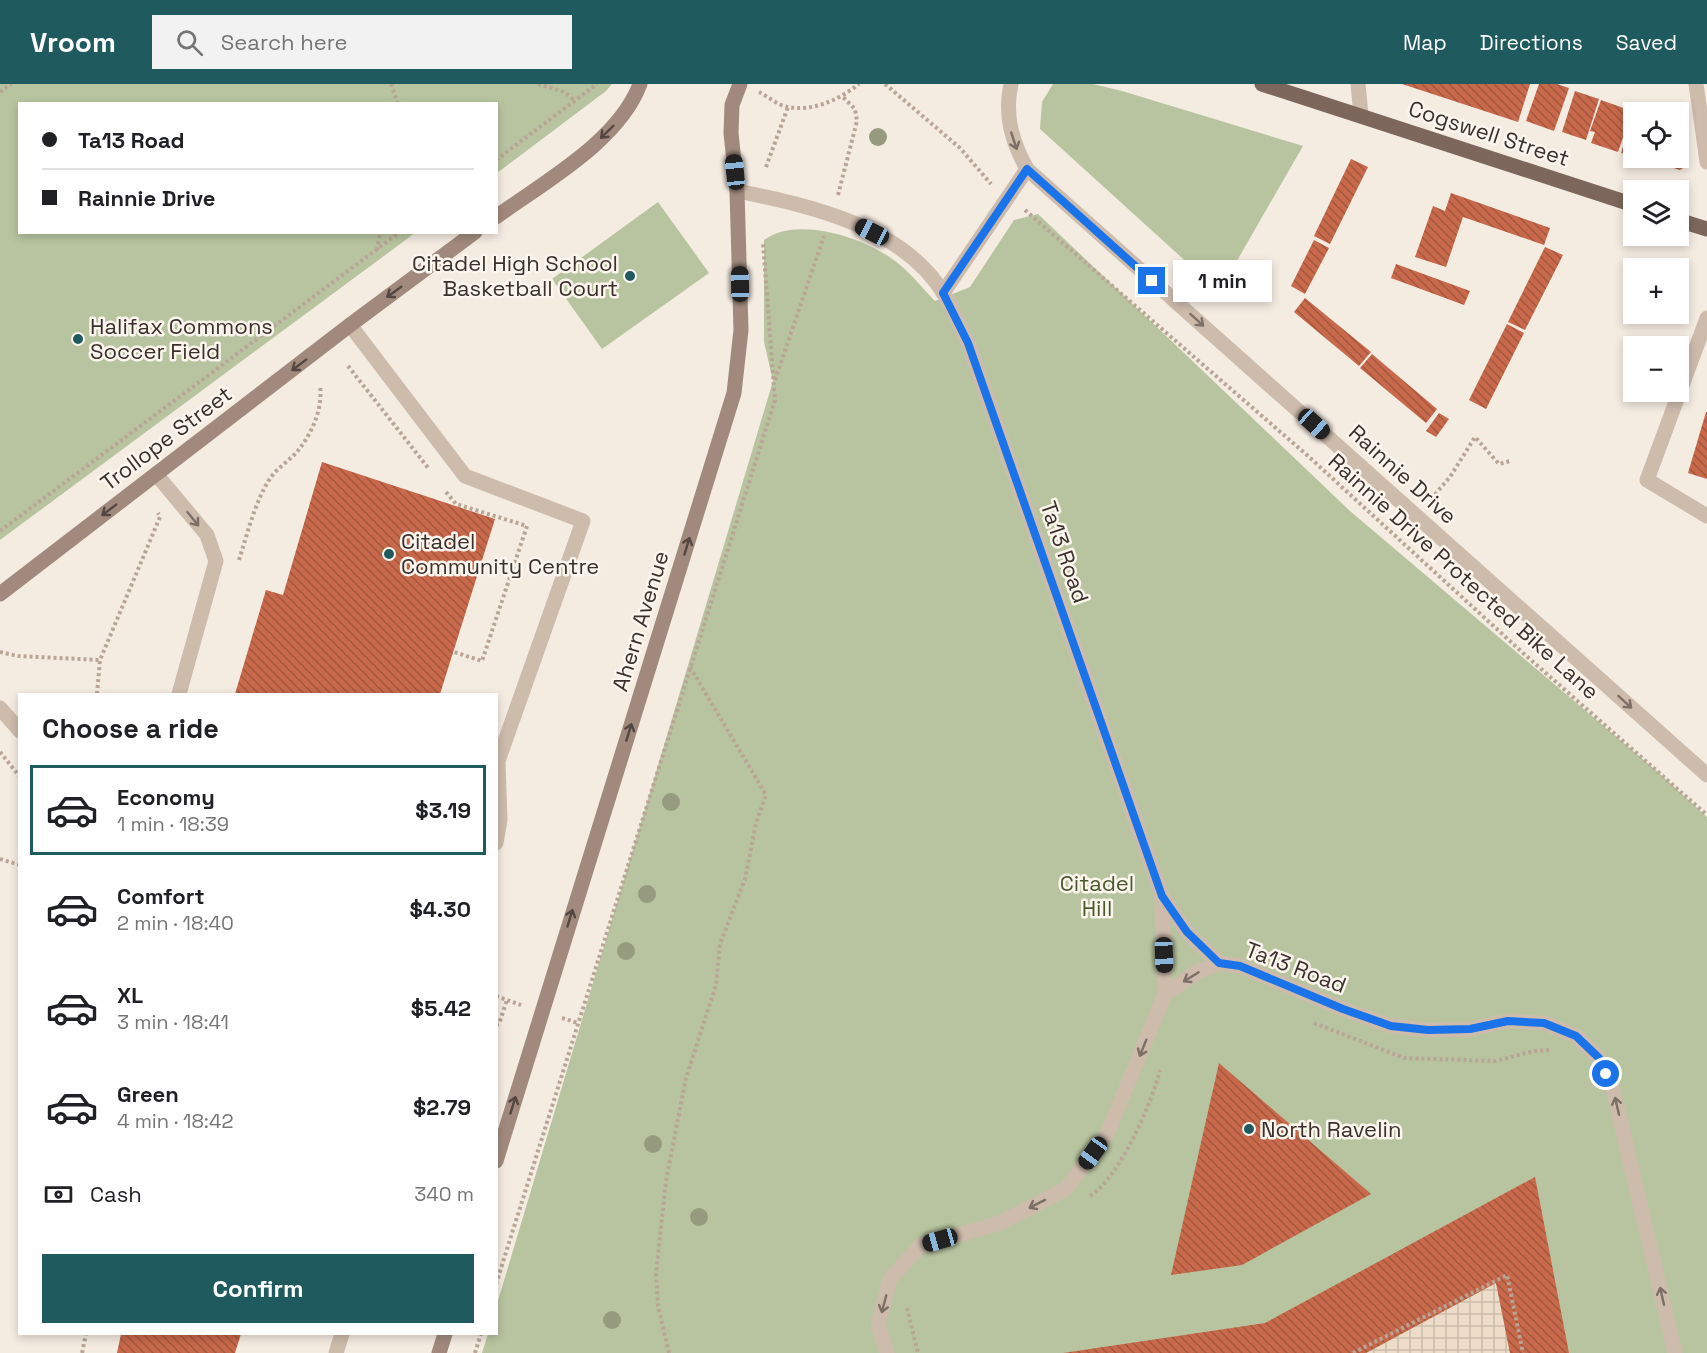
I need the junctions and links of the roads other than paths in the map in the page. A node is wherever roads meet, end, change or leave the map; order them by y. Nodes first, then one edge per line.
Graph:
1 (640, 84) edge
2 (1011, 84) edge
3 (1262, 84) edge
4 (1358, 84) edge
5 (1695, 84) edge
6 (746, 86) edge
7 (1361, 115) junction
8 (1707, 162) edge
9 (1027, 169) junction
10 (737, 191) junction
11 (1623, 201) edge
12 (498, 216) edge
13 (1689, 223) edge
14 (1707, 229) edge
15 (472, 234) edge
16 (943, 293) junction
17 (1707, 318) edge
18 (350, 325) junction
19 (156, 474) junction
20 (1707, 516) edge
21 (0, 594) edge
22 (179, 693) edge
23 (0, 708) edge
24 (18, 729) edge
25 (498, 761) edge
26 (498, 761) edge
27 (1707, 775) edge
28 (498, 832) edge
29 (1162, 896) junction
30 (1219, 963) junction
31 (1165, 994) junction
32 (498, 1155) edge
33 (342, 1335) edge
34 (445, 1335) edge
35 (336, 1353) edge
36 (439, 1353) edge
37 (887, 1353) edge
38 (1675, 1353) edge

1 -> 12 street
2 -> 9 street, Rainnie Drive
3 - 7 main road, Cogswell Street
4 - 7 street
5 - 8 street
6 - 10 street, Ahern Avenue
7 - 11 main road, Cogswell Street
9 - 16 street
9 -> 27 street, Rainnie Drive
10 - 16 street, Ta13 Road
32 -> 10 street, Ahern Avenue
13 - 14 main road
15 -> 18 street, Trollope Street
16 - 29 street, Ta13 Road
17 - 20 street
18 -> 19 street, Trollope Street
18 - 25 street
19 -> 21 street, Trollope Street
19 -> 22 street
23 - 24 street
26 - 28 street
29 - 30 street
29 - 31 street
30 -> 31 street, Ta13 Road
38 -> 30 street, Ta13 Road
31 -> 37 street
33 - 35 street
34 - 36 street

